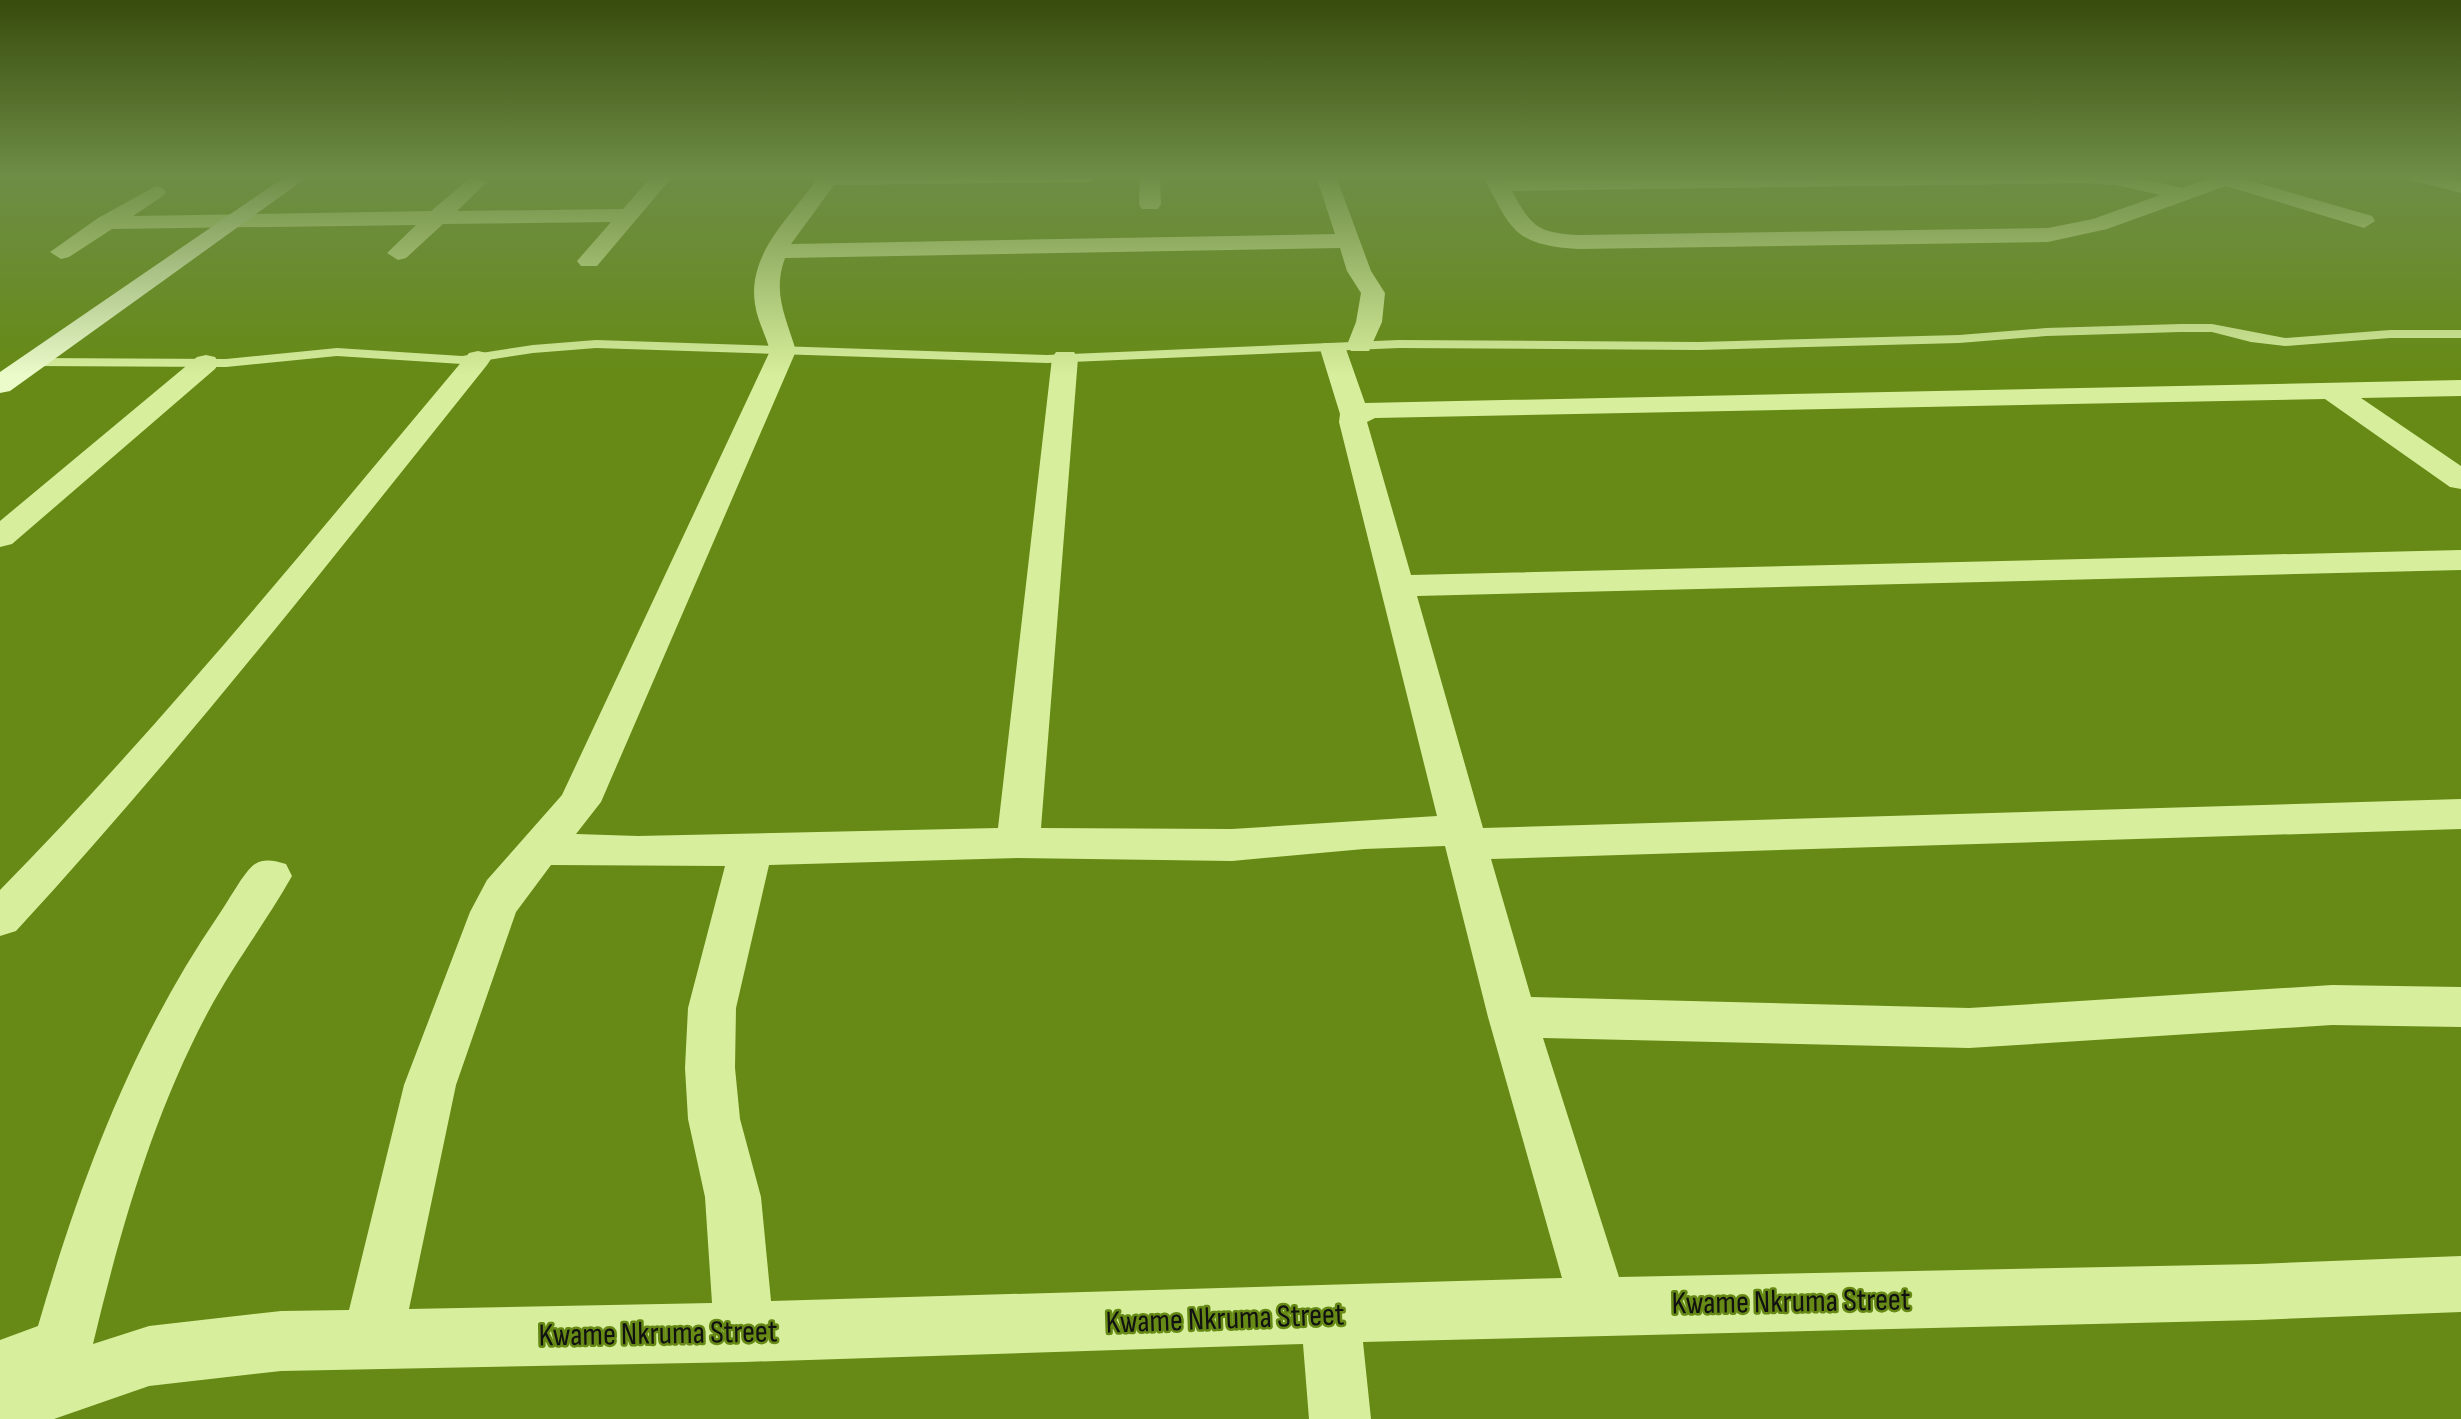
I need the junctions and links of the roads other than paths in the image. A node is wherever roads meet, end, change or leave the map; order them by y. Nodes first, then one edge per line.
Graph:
1 (76, 242) edge
2 (204, 242) edge
3 (410, 242) edge
4 (605, 242) edge
5 (782, 242) edge
6 (1280, 242) edge
7 (1350, 242) edge
8 (776, 251) junction
9 (61, 252) dead end
10 (398, 253) dead end
11 (589, 261) dead end
12 (2461, 334) edge
13 (1347, 347) junction
14 (783, 351) junction
15 (1065, 358) junction
16 (478, 359) junction
17 (33, 362) junction
18 (206, 363) junction
19 (0, 385) edge
20 (2461, 388) edge
21 (2333, 391) junction
22 (1354, 414) junction
23 (2461, 480) edge
24 (0, 537) edge
25 (2461, 560) edge
26 (1397, 586) junction
27 (2461, 814) edge
28 (1463, 837) junction
29 (1018, 843) junction
30 (539, 849) junction
31 (750, 852) junction
32 (270, 876) dead end
33 (20, 879) edge
34 (0, 919) edge
35 (2461, 1007) edge
36 (1512, 1017) junction
37 (2461, 1284) edge
38 (1599, 1306) junction
39 (1331, 1317) junction
40 (744, 1332) junction
41 (372, 1340) junction
42 (37, 1369) edge
43 (0, 1413) edge
44 (1340, 1419) edge

1 - 9 street
2 - 17 street
3 - 10 street
4 - 11 street
5 - 8 street
6 - 8 street
7 - 13 street
8 - 14 street
12 - 13 lane
13 - 15 lane
13 - 22 street
14 - 15 lane
14 - 16 lane
14 - 30 street
15 - 29 street
16 - 18 lane
16 - 33 street
17 - 18 lane
17 - 19 street
18 - 24 street
20 - 21 street
21 - 22 street
21 - 23 street
22 - 26 street
25 - 26 street
26 - 28 street
27 - 28 street
28 - 29 street
28 - 36 street
29 - 31 street
30 - 31 street
30 - 41 street
31 - 40 street
32 - 42 street
33 - 34 street
35 - 36 street
36 - 38 street
37 - 38 street, Kwame Nkruma Street
38 - 39 street, Kwame Nkruma Street
39 - 40 street, Kwame Nkruma Street
39 - 44 street
40 - 41 street, Kwame Nkruma Street
41 - 42 street, Kwame Nkruma Street
42 - 43 street, Kwame Nkruma Street

